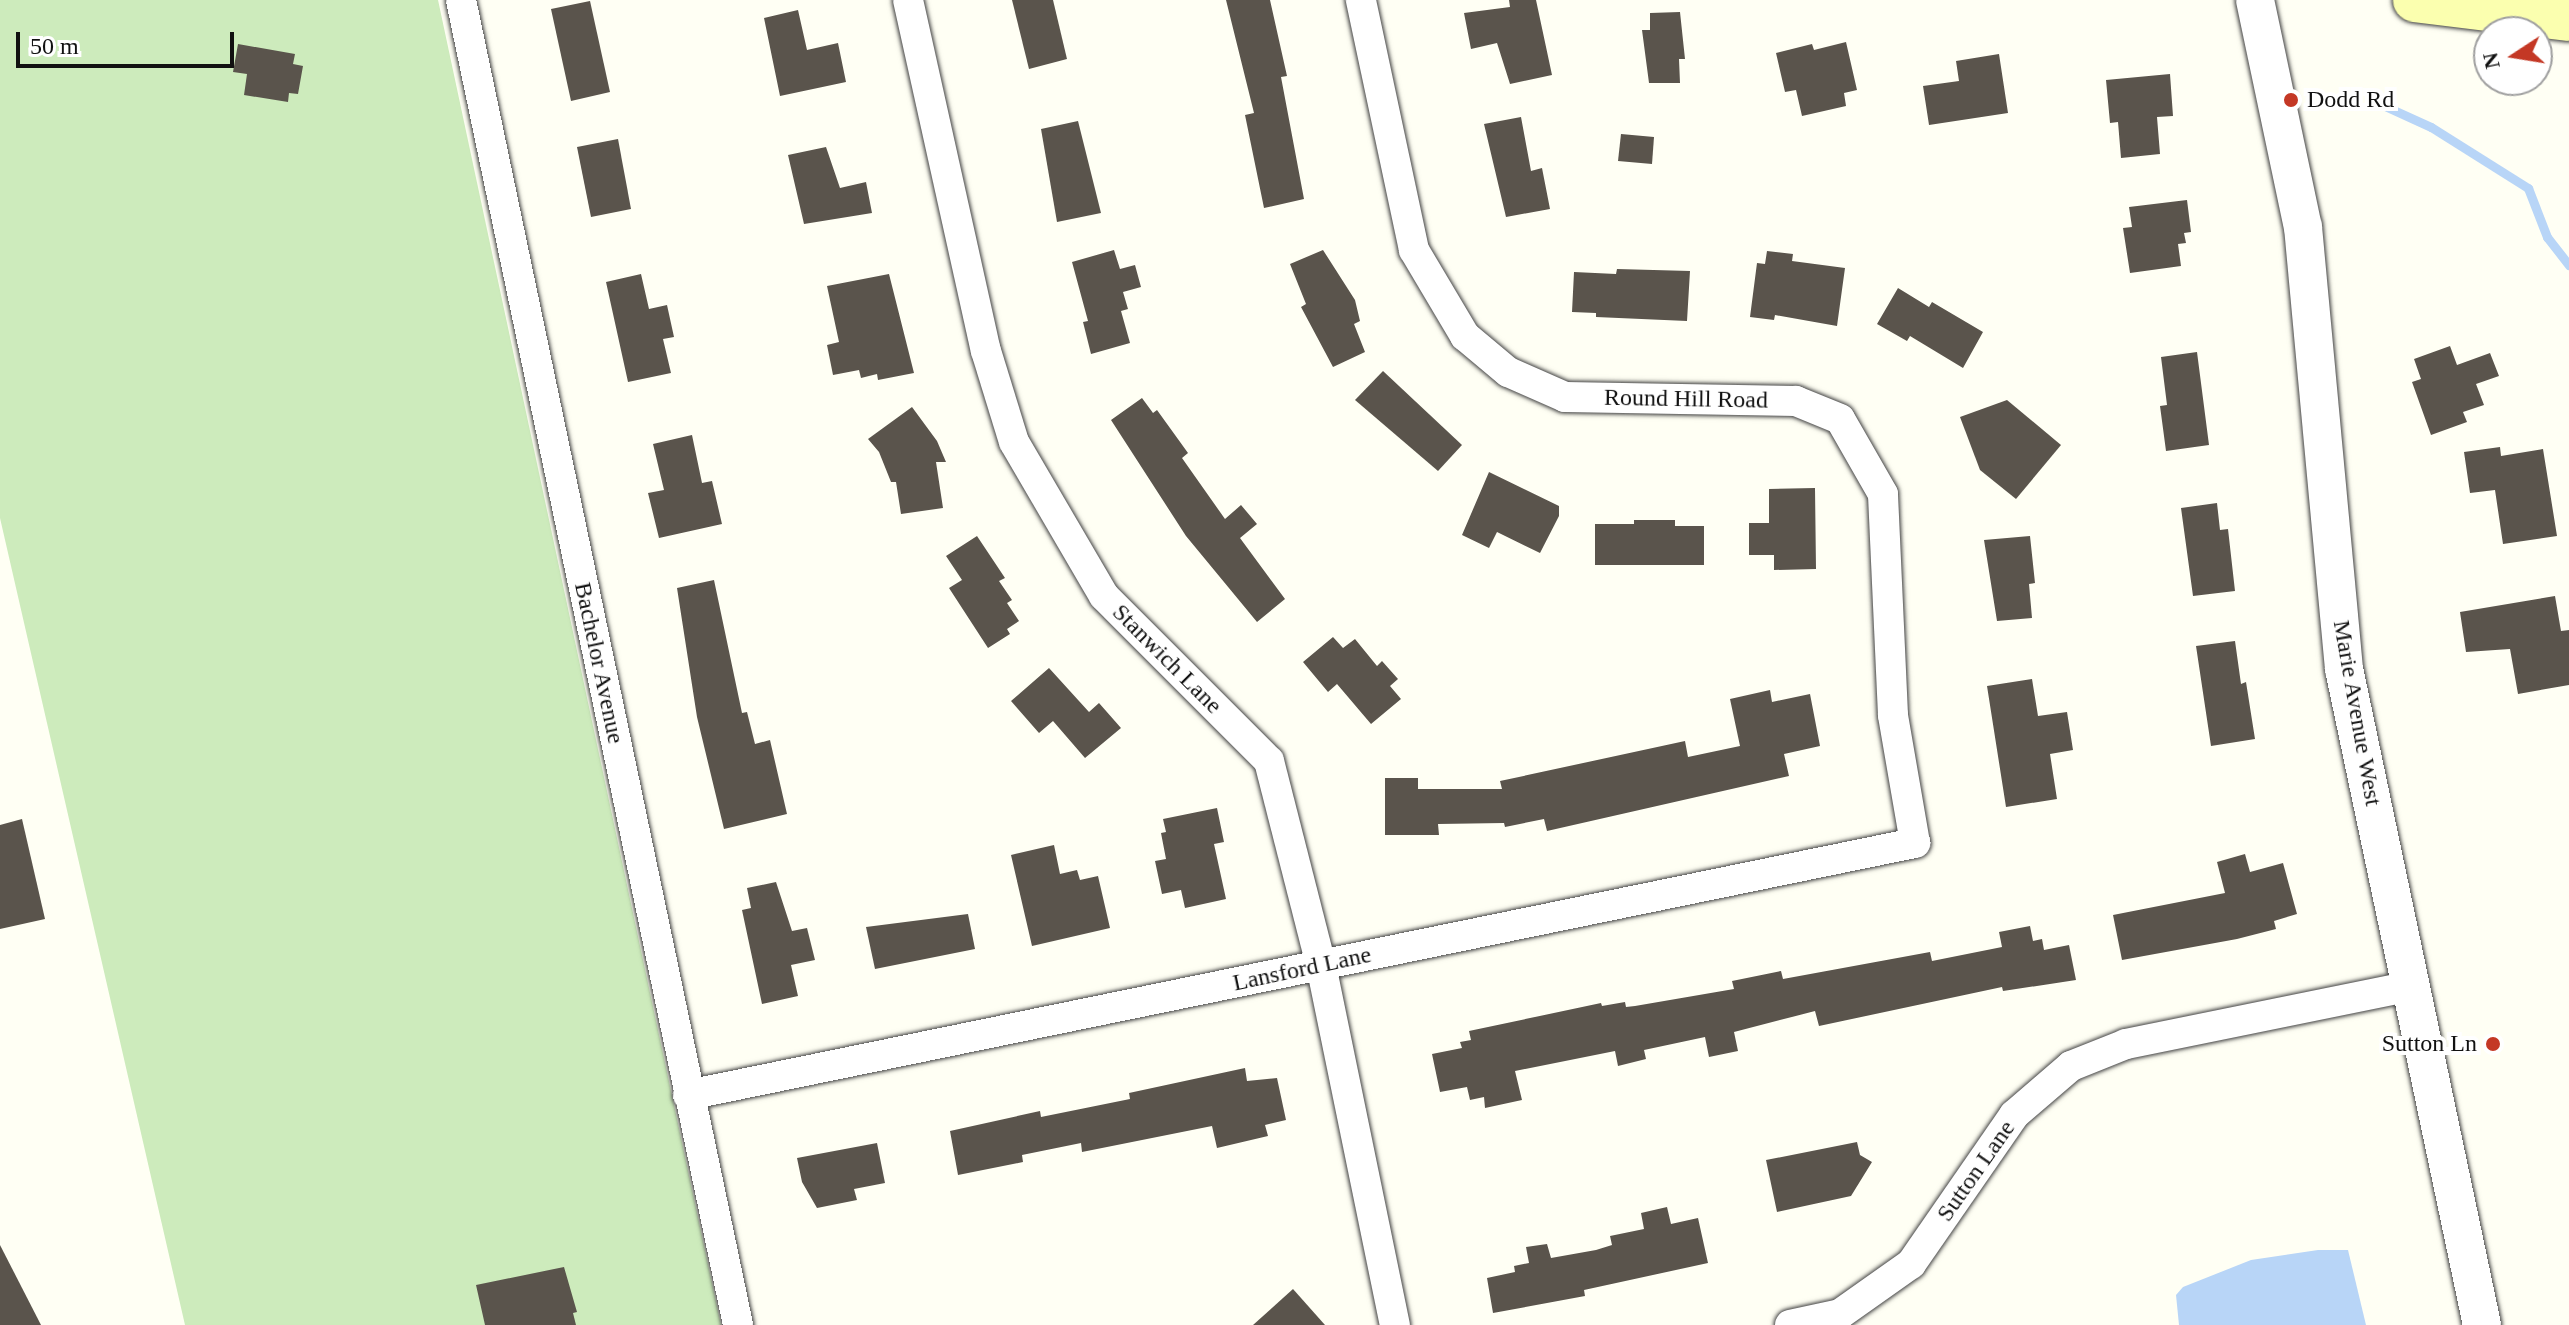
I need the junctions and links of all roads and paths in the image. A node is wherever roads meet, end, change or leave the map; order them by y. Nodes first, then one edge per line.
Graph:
1 (461, 0) edge
2 (908, 0) edge
3 (1361, 0) edge
4 (2255, 0) edge
5 (2415, 0) edge
6 (2569, 19) edge
7 (1915, 843) joint
8 (1321, 965) junction
9 (2410, 986) junction
10 (688, 1095) junction
11 (738, 1325) edge
12 (1395, 1325) edge
13 (1790, 1325) edge
14 (2482, 1325) edge

1 - 10 street, Bachelor Avenue
2 - 8 street, Stanwich Lane
3 - 7 street, Round Hill Road
4 - 9 street, Marie Avenue West
5 - 6 main road
7 - 8 street, Lansford Lane
8 - 10 street, Lansford Lane
8 - 12 street, Stanwich Lane
9 - 13 street, Sutton Lane
9 - 14 street, Marie Avenue West
10 - 11 street, Bachelor Avenue

